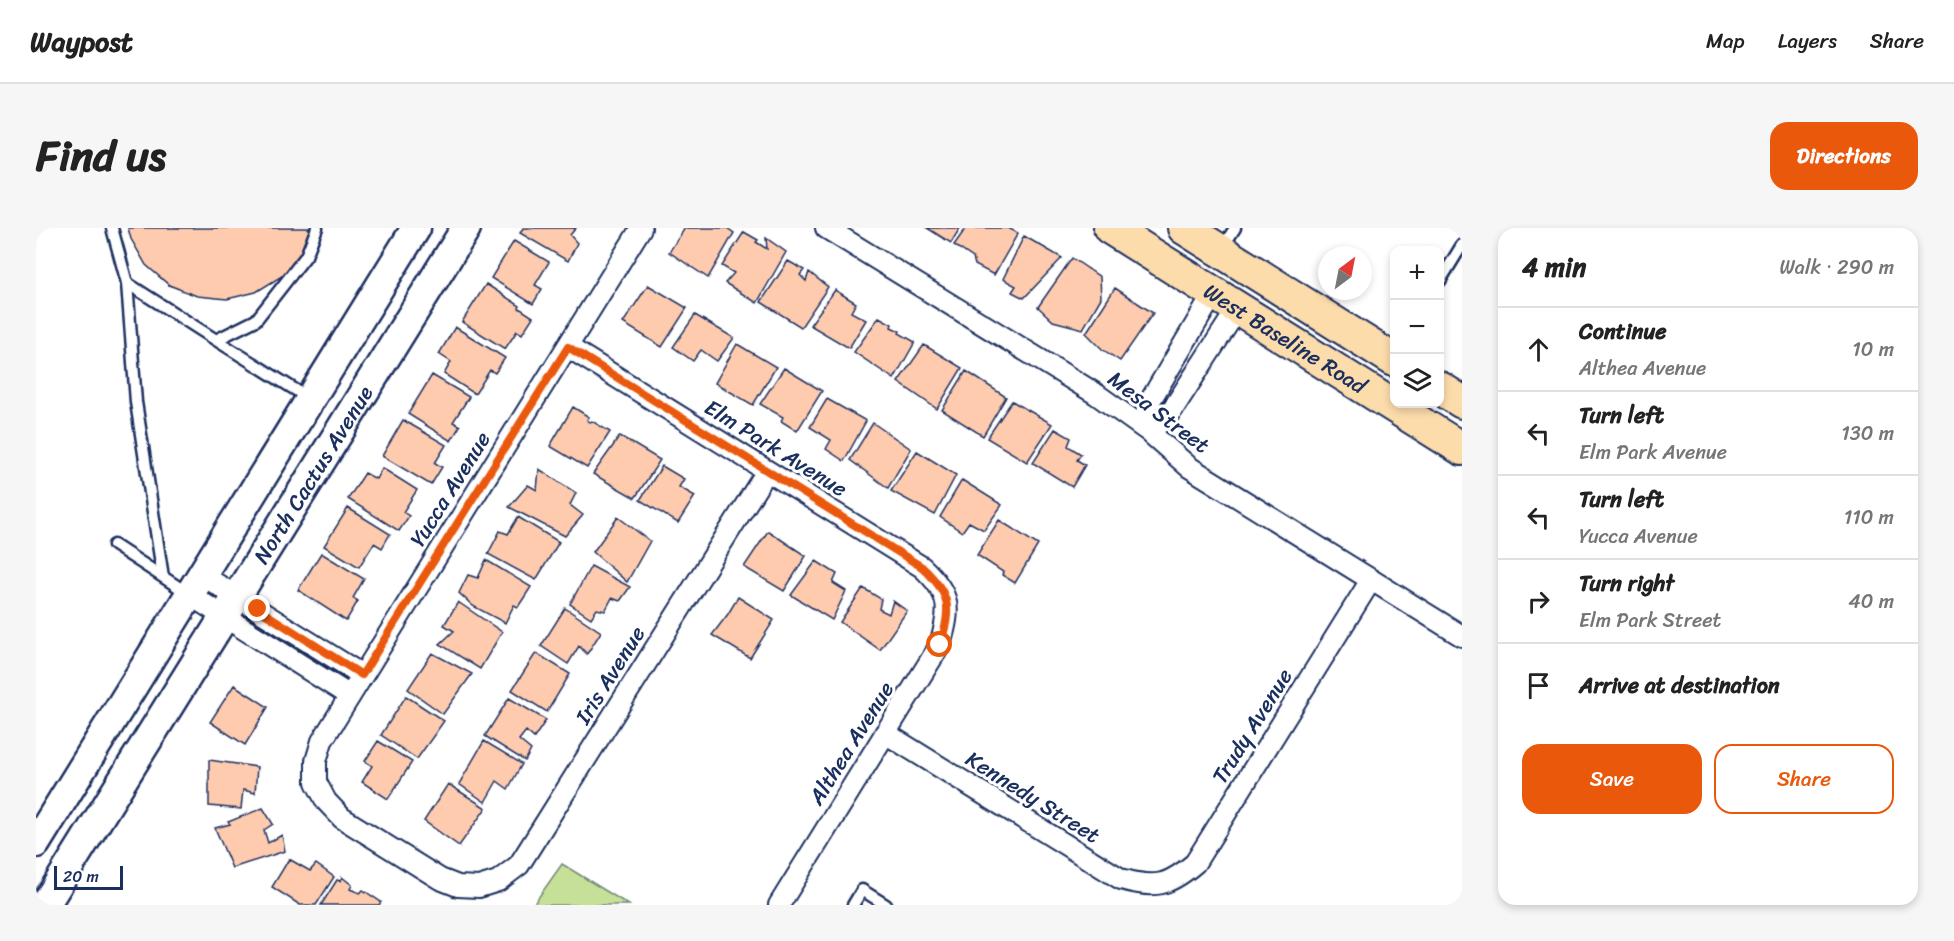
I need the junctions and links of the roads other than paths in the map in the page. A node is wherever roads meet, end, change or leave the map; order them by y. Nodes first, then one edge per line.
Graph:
1 (112, 228) edge
2 (317, 228) edge
3 (416, 228) edge
4 (466, 228) edge
5 (641, 228) edge
6 (826, 228) edge
7 (1110, 228) edge
8 (1184, 228) edge
9 (1227, 239) edge
10 (1462, 245) edge
11 (1444, 274) edge
12 (127, 284) junction
13 (1226, 301) junction
14 (216, 340) junction
15 (568, 347) junction
16 (1390, 354) edge
17 (1444, 391) edge
18 (310, 399) junction
19 (1462, 402) edge
20 (1148, 431) junction
21 (1462, 449) edge
22 (767, 471) junction
23 (114, 546) dead end
24 (163, 577) junction
25 (1371, 580) junction
26 (196, 585) junction
27 (947, 600) joint
28 (230, 606) junction
29 (1462, 636) edge
30 (362, 675) junction
31 (350, 696) junction
32 (885, 733) junction
33 (316, 782) joint
34 (36, 843) edge
35 (1161, 885) joint
36 (45, 905) edge
37 (779, 905) edge
38 (853, 905) edge
39 (886, 905) edge

1 - 12 lane
2 - 14 lane
3 - 18 main road, North Cactus Avenue
4 - 28 main road, North Cactus Avenue
5 - 15 street, Yucca Avenue
6 - 20 street, Mesa Street
7 - 13 main road, West Baseline Road
8 - 9 main road, West Baseline Road
9 - 16 main road, West Baseline Road
10 - 11 lane
12 - 14 lane
12 - 24 lane
13 - 20 street
13 - 20 street
13 - 21 main road, West Baseline Road
14 - 18 lane
15 - 22 street, Elm Park Avenue
15 - 30 street, Yucca Avenue
17 - 19 main road
18 - 26 main road, North Cactus Avenue
20 - 25 street, Mesa Street
22 - 27 street, Elm Park Avenue
22 - 33 street, Iris Avenue
23 - 24 lane
24 - 26 lane
25 - 29 street, Mesa Street
25 - 35 street, Trudy Avenue
26 - 28 street
26 - 34 main road, North Cactus Avenue
27 - 32 street, Althea Avenue
28 - 30 street
28 - 31 street
28 - 36 main road, North Cactus Avenue
30 - 31 street, Yucca Avenue
31 - 33 street, Yucca Avenue
32 - 35 street, Kennedy Street
32 - 37 street, Althea Avenue
38 - 39 lane

